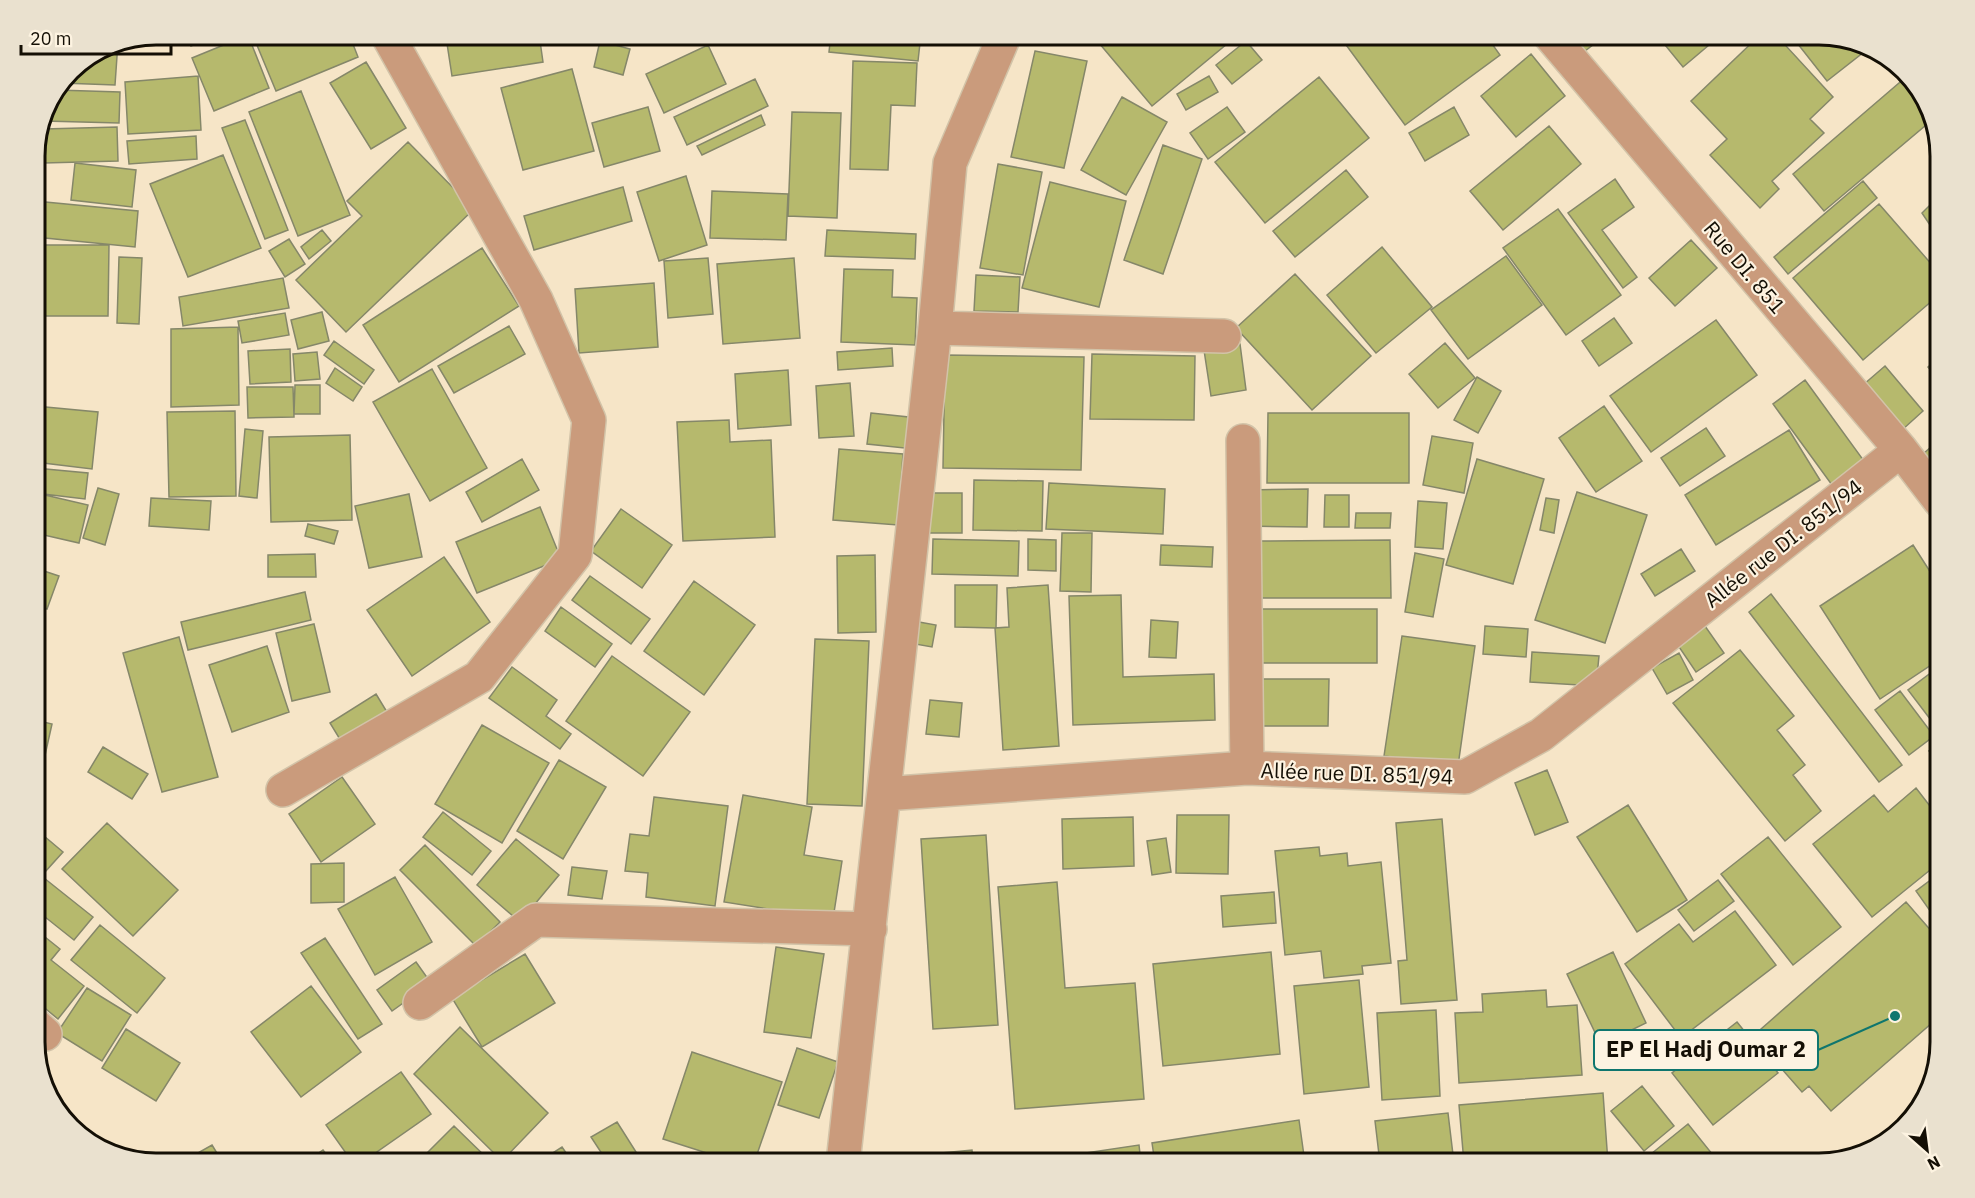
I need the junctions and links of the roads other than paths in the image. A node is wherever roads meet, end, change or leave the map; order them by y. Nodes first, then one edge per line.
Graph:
1 (393, 45) edge
2 (1000, 45) edge
3 (1557, 45) edge
4 (935, 328) junction
5 (1224, 336) dead end
6 (1243, 441) dead end
7 (1900, 450) junction
8 (1930, 488) edge
9 (1247, 768) junction
10 (284, 790) dead end
11 (884, 794) junction
12 (870, 929) junction
13 (420, 1003) dead end
14 (844, 1153) edge

1 - 10 street
2 - 4 street
3 - 7 street, Rue DI. 851
4 - 5 street
4 - 11 street
6 - 9 street
7 - 8 street, Rue DI. 851
7 - 9 street, Allée rue DI. 851/94
9 - 11 street, Allée rue DI. 851/94
11 - 12 street
12 - 13 street
12 - 14 street

